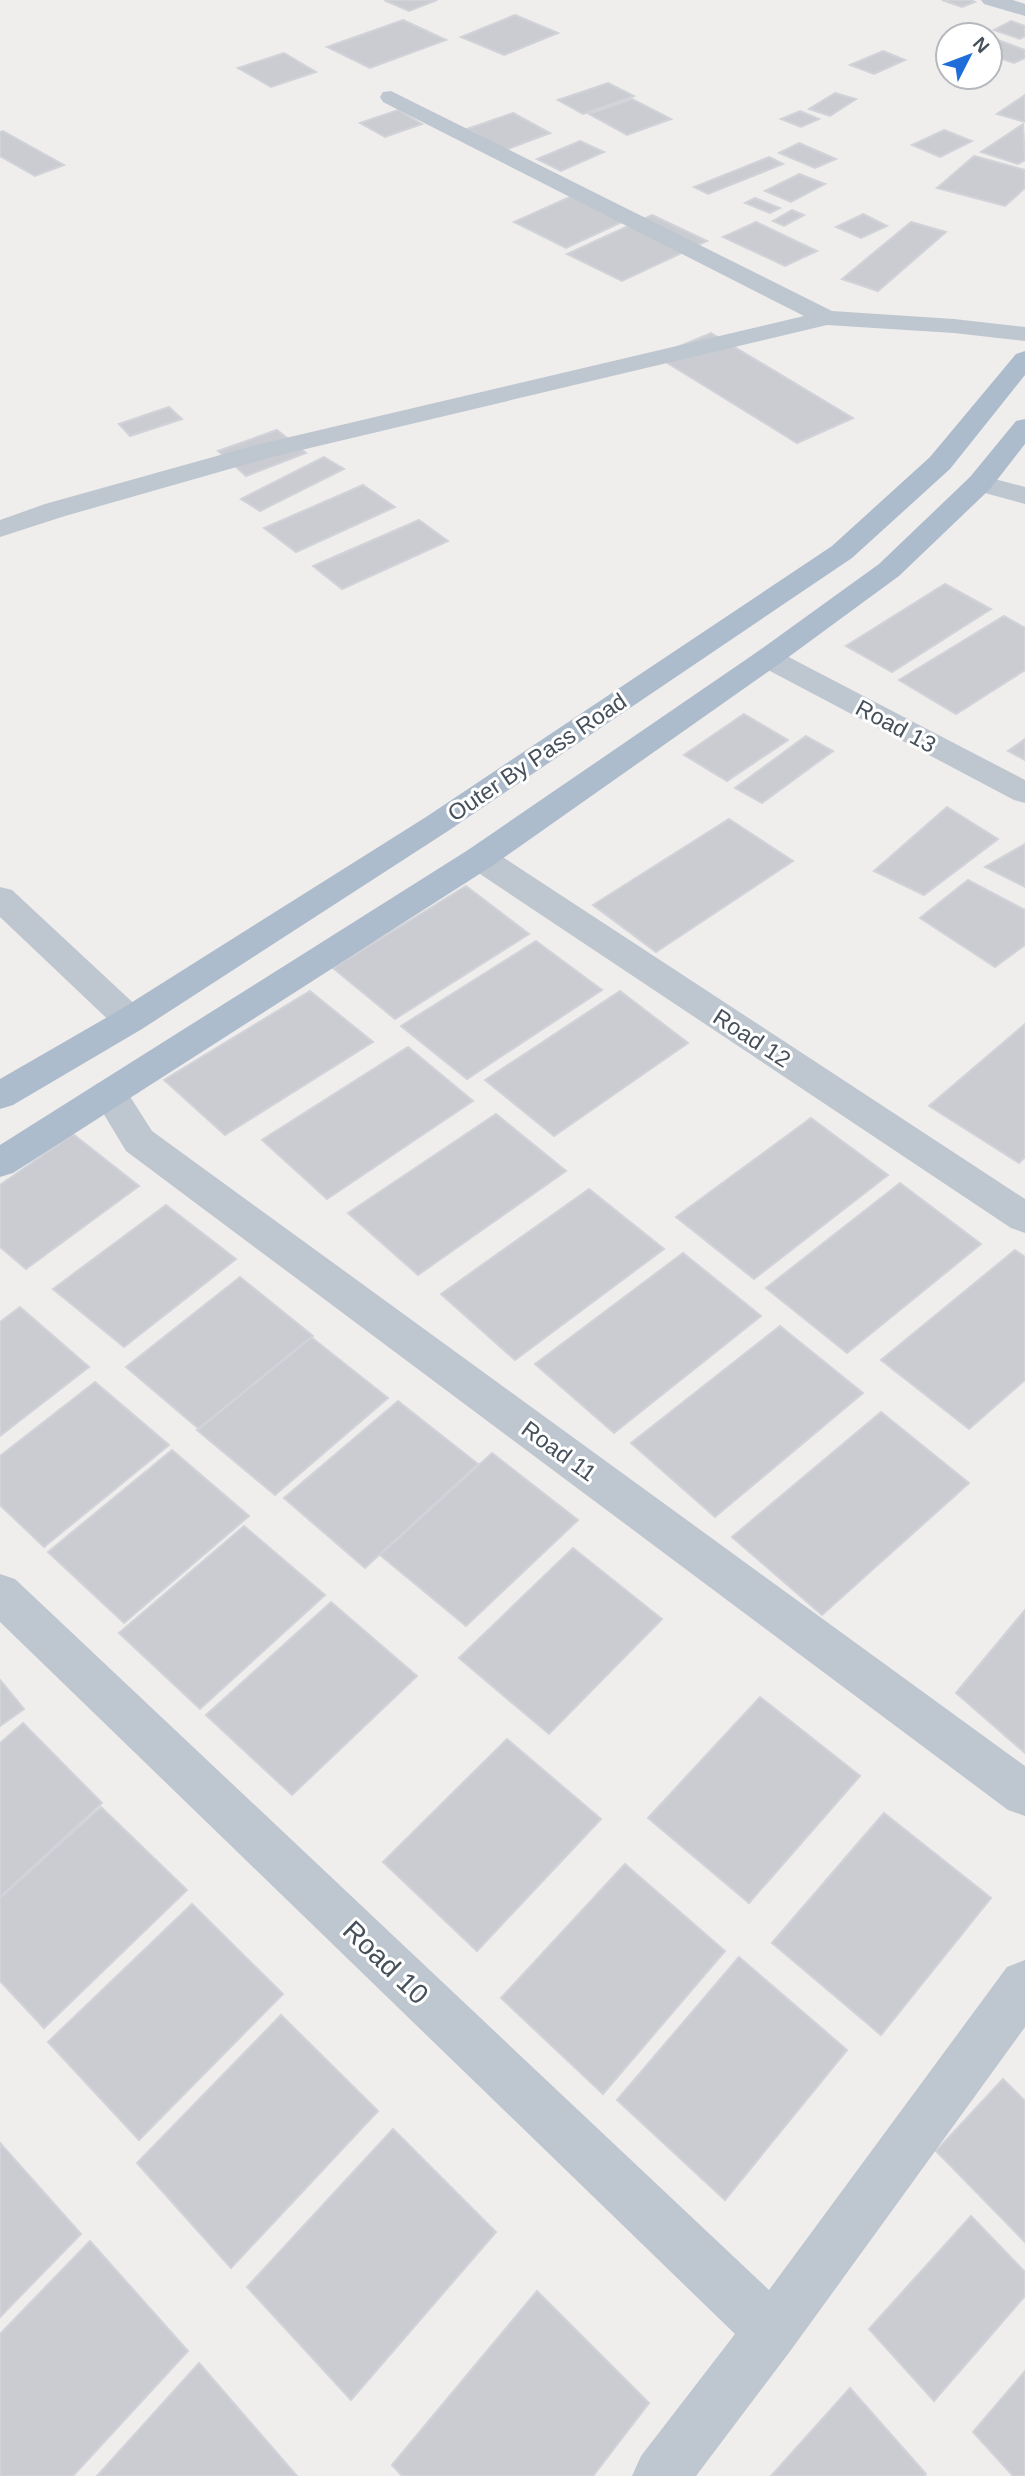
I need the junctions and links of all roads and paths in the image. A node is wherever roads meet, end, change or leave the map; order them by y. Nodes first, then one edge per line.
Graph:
1 (990, 0) edge
2 (1025, 10) edge
3 (391, 97) dead end
4 (827, 318) junction
5 (1025, 334) edge
6 (1025, 359) edge
7 (1025, 427) edge
8 (980, 483) junction
9 (1025, 496) edge
10 (0, 529) edge
11 (768, 658) junction
12 (1025, 793) edge
13 (480, 858) junction
14 (0, 898) edge
15 (131, 1020) junction
16 (108, 1093) junction
17 (0, 1096) edge
18 (0, 1163) edge
19 (1025, 1218) edge
20 (0, 1592) edge
21 (1025, 1794) edge
22 (1025, 1985) edge
23 (772, 2331) junction
24 (661, 2476) edge

1 - 2 street
3 - 4 street
4 - 5 street
4 - 10 street
6 - 15 main road, Outer By Pass Road
7 - 8 main road
8 - 9 street
8 - 11 main road
11 - 12 street, Road 13
11 - 13 main road
13 - 16 main road
13 - 19 street, Road 12
14 - 15 street
15 - 17 main road, Outer By Pass Road
16 - 18 main road
16 - 21 street, Road 11
20 - 23 street, Road 10
22 - 23 street
23 - 24 street

